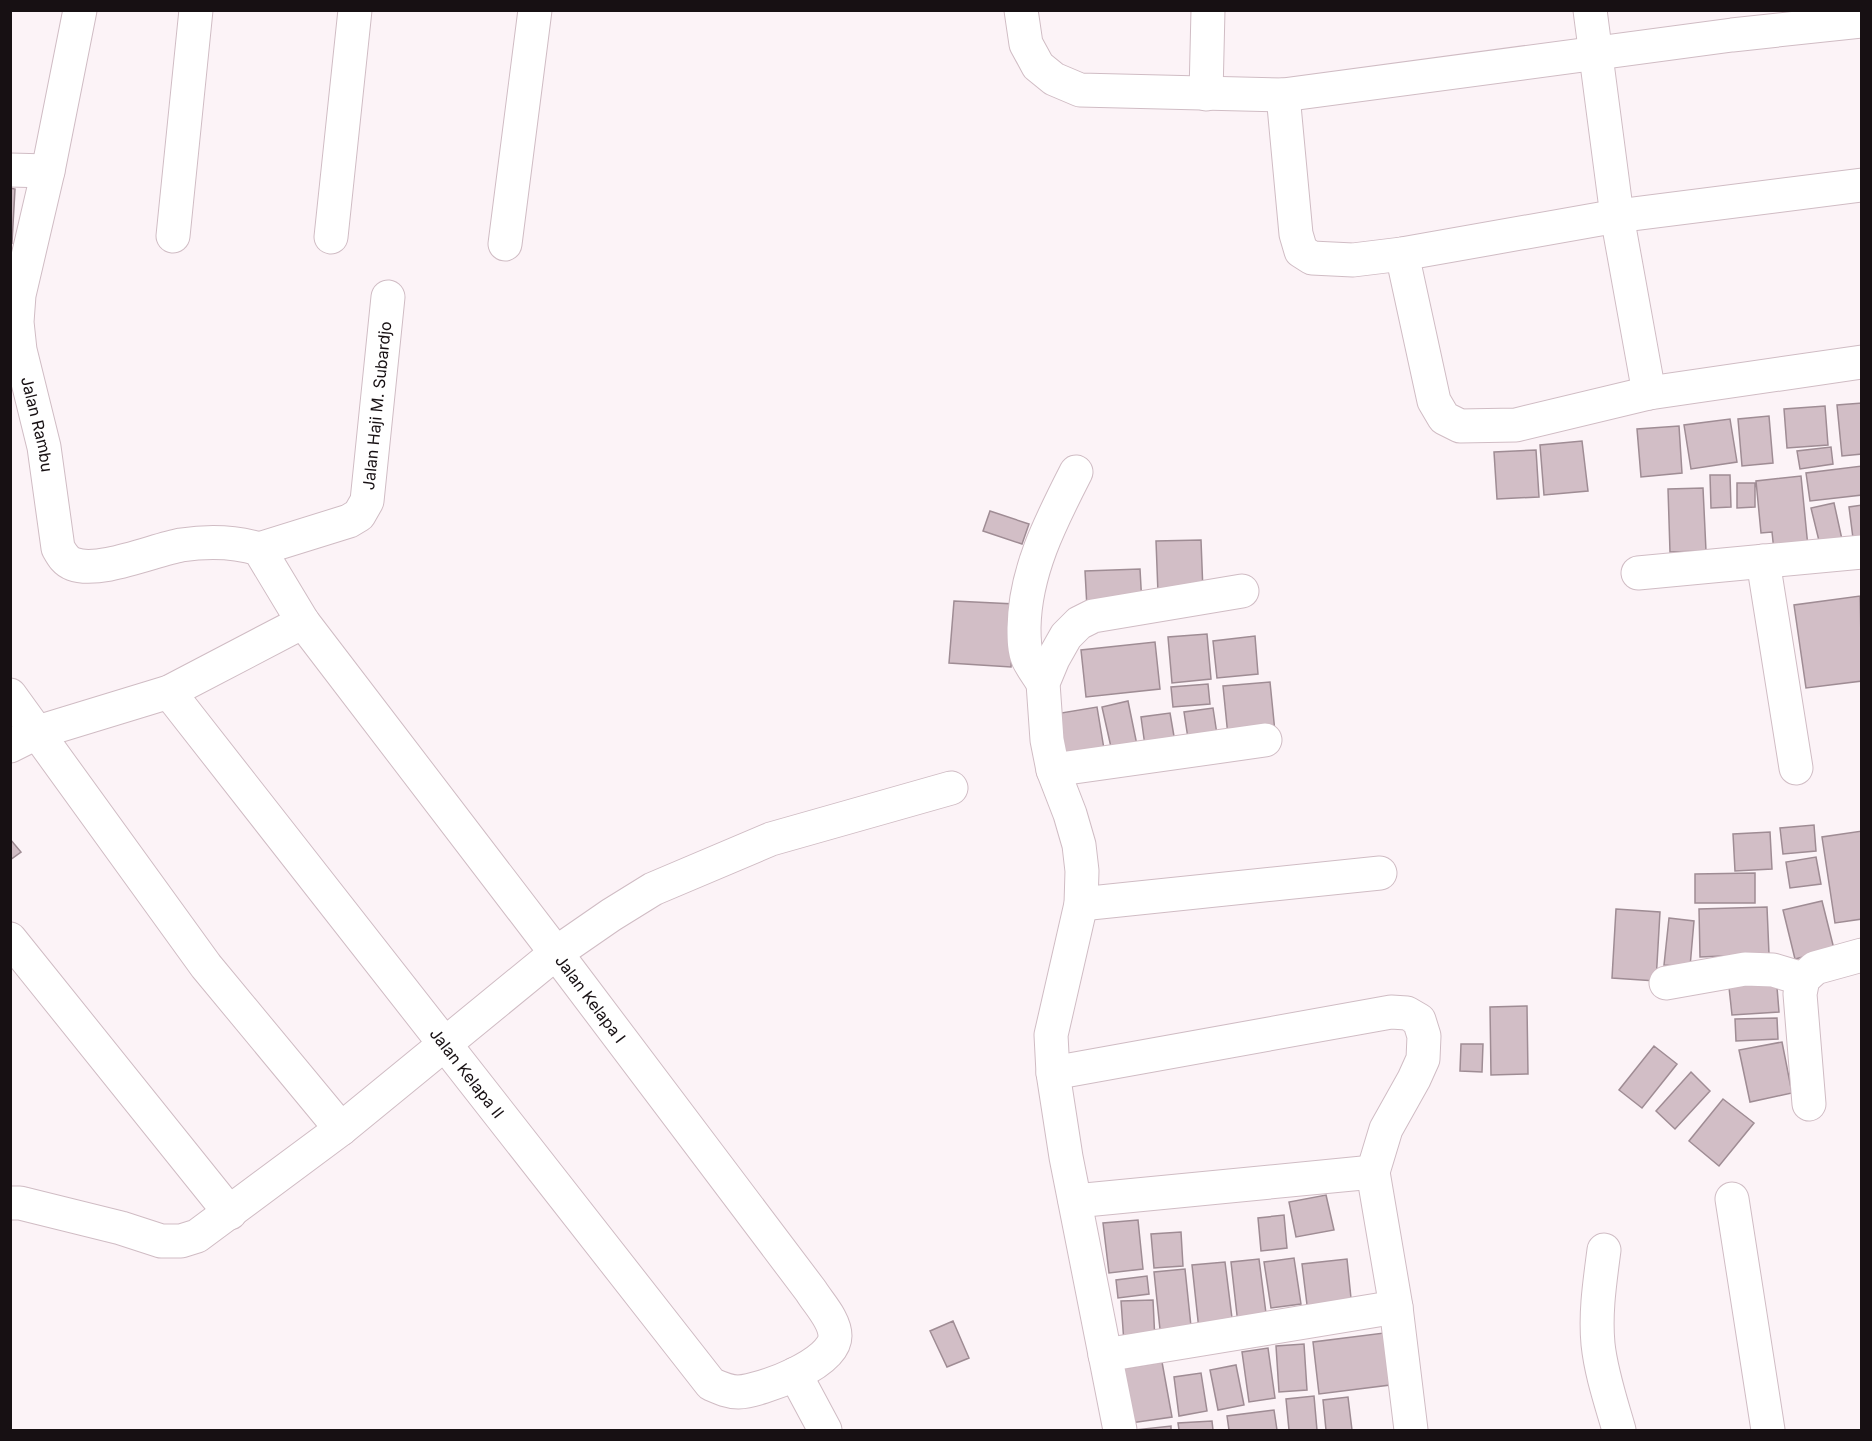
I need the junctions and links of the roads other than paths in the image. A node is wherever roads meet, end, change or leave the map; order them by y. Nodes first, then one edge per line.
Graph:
1 (80, 10) edge
2 (196, 10) edge
3 (355, 10) edge
4 (535, 10) edge
5 (1021, 10) edge
6 (1208, 10) edge
7 (1590, 10) edge
8 (1860, 10) edge
9 (1861, 22) edge
10 (1596, 55) junction
11 (1206, 94) junction
12 (1283, 95) junction
13 (10, 170) edge
14 (48, 171) junction
15 (1862, 185) edge
16 (1617, 216) junction
17 (173, 236) dead end
18 (331, 237) dead end
19 (505, 244) dead end
20 (1402, 254) junction
21 (388, 297) dead end
22 (1862, 362) edge
23 (1649, 393) junction
24 (1076, 472) dead end
25 (259, 549) junction
26 (1862, 552) edge
27 (1763, 561) junction
28 (1638, 573) dead end
29 (1242, 591) dead end
30 (303, 622) junction
31 (1043, 683) junction
32 (170, 692) junction
33 (10, 695) edge
34 (24, 739) edge
35 (1265, 740) dead end
36 (1796, 768) dead end
37 (1053, 770) junction
38 (951, 788) dead end
39 (1380, 873) dead end
40 (1081, 904) junction
41 (10, 939) edge
42 (556, 953) junction
43 (1862, 955) edge
44 (1803, 979) junction
45 (1666, 983) dead end
46 (444, 1044) junction
47 (1053, 1073) junction
48 (1809, 1104) dead end
49 (341, 1129) junction
50 (1373, 1172) junction
51 (14, 1199) edge
52 (1732, 1200) dead end
53 (1075, 1202) junction
54 (230, 1213) junction
55 (1604, 1250) dead end
56 (1396, 1307) junction
57 (1105, 1354) junction
58 (795, 1374) junction
59 (825, 1431) edge
60 (1120, 1431) edge
61 (1411, 1431) edge
62 (1619, 1431) edge
63 (1768, 1431) edge

1 - 14 street, Jalan Rambu
2 - 17 street
3 - 18 street
4 - 19 street
5 - 11 street
6 - 11 street
7 - 10 street
8 - 9 street
9 - 10 street
10 - 12 street
10 - 16 street
11 - 12 street
12 - 20 street
13 - 14 street
14 - 25 street, Jalan Rambu
15 - 16 street
16 - 20 street
16 - 23 street
20 - 23 street
21 - 25 street, Jalan Haji M. Subardjo
22 - 23 street
24 - 31 street
25 - 30 street
26 - 27 street
27 - 28 street
27 - 36 street
29 - 31 street
30 - 32 street
30 - 42 street, Jalan Kelapa I
31 - 37 street
32 - 34 street
32 - 46 street, Jalan Kelapa II
33 - 34 street
34 - 49 street
35 - 37 street
37 - 40 street
38 - 42 street
39 - 40 street
40 - 47 street
41 - 54 street
42 - 46 street
42 - 58 street, Jalan Kelapa I
43 - 44 street
44 - 45 street
44 - 48 street
46 - 49 street
46 - 58 street, Jalan Kelapa II
47 - 50 street
47 - 53 street
49 - 54 street
50 - 53 street
50 - 56 street
51 - 54 street
52 - 63 street
53 - 57 street
55 - 62 street
56 - 57 street
56 - 61 street
57 - 60 street
58 - 59 street

